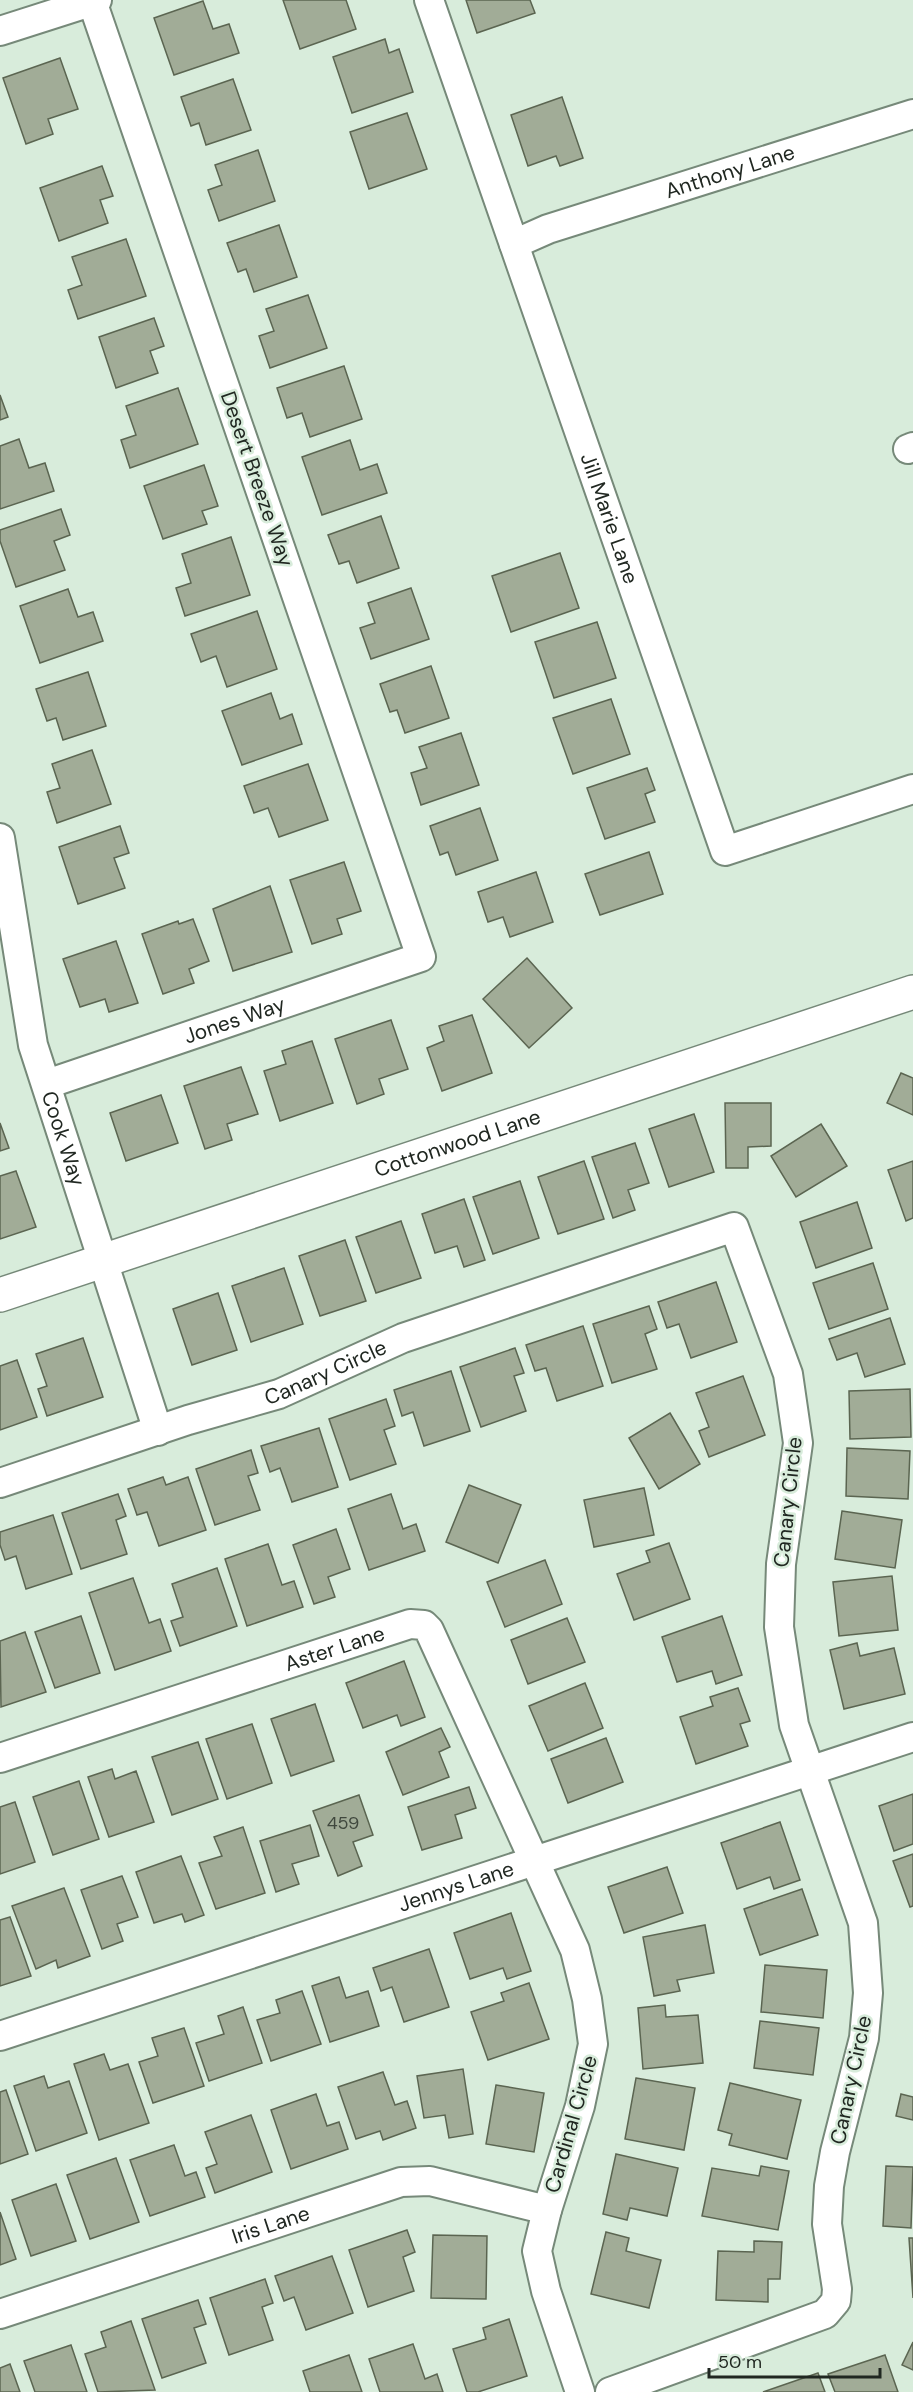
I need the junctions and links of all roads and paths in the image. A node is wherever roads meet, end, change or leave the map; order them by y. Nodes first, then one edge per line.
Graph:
1 (429, 0) edge
2 (94, 1) edge
3 (0, 31) edge
4 (913, 114) edge
5 (514, 244) junction
6 (913, 789) edge
7 (0, 838) edge
8 (421, 957) joint
9 (913, 992) edge
10 (47, 1084) junction
11 (101, 1262) junction
12 (0, 1295) edge
13 (158, 1431) junction
14 (0, 1483) edge
15 (913, 1737) edge
16 (0, 1758) edge
17 (809, 1772) junction
18 (534, 1860) junction
19 (0, 2036) edge
20 (547, 2210) junction
21 (0, 2314) edge
22 (580, 2392) edge
23 (610, 2392) edge

1 - 5 street, Jill Marie Lane
2 - 3 street
2 - 8 street, Desert Breeze Way
4 - 5 street, Anthony Lane
5 - 6 street, Jill Marie Lane
7 - 10 street, Cook Way
8 - 10 street, Jones Way
9 - 11 main road, Cottonwood Lane
10 - 11 street, Cook Way
11 - 12 main road, Cottonwood Lane
11 - 13 street, Cook Way
13 - 14 street, Canary Circle
13 - 17 street, Canary Circle
15 - 17 street, Jennys Lane
16 - 18 street, Aster Lane
17 - 18 street, Jennys Lane
17 - 23 street, Canary Circle
18 - 19 street, Jennys Lane
18 - 20 street, Cardinal Circle
20 - 21 street, Iris Lane
20 - 22 street, Cardinal Circle

